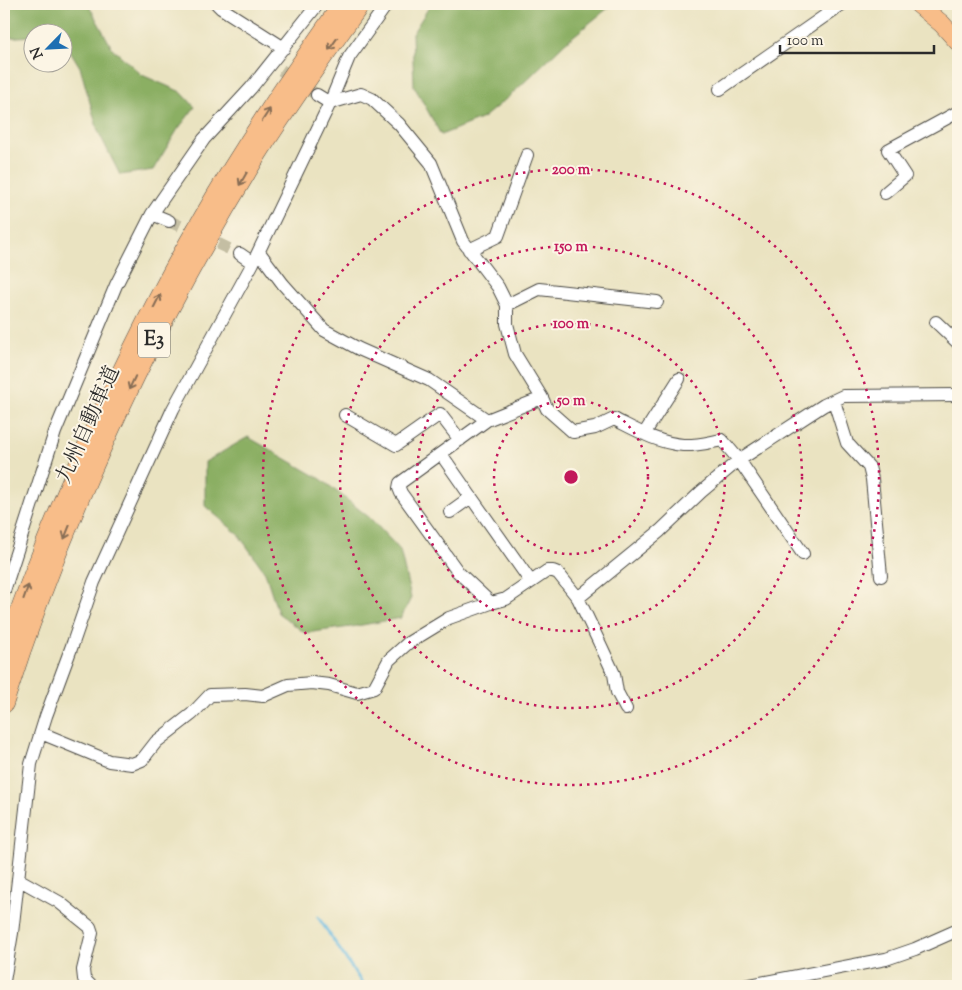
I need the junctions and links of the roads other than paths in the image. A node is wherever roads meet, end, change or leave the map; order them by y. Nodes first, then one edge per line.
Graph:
1 (217, 4) edge
2 (318, 4) edge
3 (342, 4) edge
4 (361, 4) edge
5 (386, 4) edge
6 (842, 4) edge
7 (918, 4) edge
8 (958, 42) edge
9 (284, 48) junction
10 (720, 89) dead end
11 (318, 95) tunnel mouth
12 (330, 104) junction
13 (958, 112) edge
14 (527, 155) dead end
15 (885, 193) dead end
16 (152, 214) junction
17 (169, 221) tunnel mouth
18 (470, 250) junction
19 (240, 254) tunnel mouth
20 (256, 258) junction
21 (657, 302) dead end
22 (507, 305) junction
23 (936, 322) dead end
24 (958, 343) edge
25 (679, 379) dead end
26 (958, 395) edge
27 (542, 398) junction
28 (834, 401) junction
29 (345, 415) dead end
30 (487, 420) junction
31 (644, 434) junction
32 (460, 440) junction
33 (441, 454) junction
34 (739, 460) junction
35 (471, 497) junction
36 (450, 512) dead end
37 (803, 554) dead end
38 (881, 576) dead end
39 (532, 582) junction
40 (4, 591) edge
41 (578, 598) junction
42 (491, 603) junction
43 (4, 655) edge
44 (4, 704) edge
45 (626, 709) dead end
46 (41, 733) junction
47 (18, 879) junction
48 (958, 930) edge
49 (4, 981) edge
50 (91, 986) edge
51 (745, 986) edge

1 - 9 street
2 - 9 street
43 -> 3 highway, 九州自動車道 / E3
4 -> 44 highway, 九州自動車道 / E3
5 - 12 street
6 - 10 street
7 - 8 highway
9 - 16 street
11 - 12 street
12 - 18 street
12 - 20 street
13 - 15 street
14 - 18 street
16 - 17 street
16 - 40 street
18 - 22 street
19 - 20 street
20 - 30 street
20 - 46 street
21 - 22 street
22 - 27 street
23 - 24 street
25 - 31 street
26 - 28 street
27 - 30 street
27 - 31 street
28 - 34 street
28 - 38 street
29 - 32 street
30 - 32 street
31 - 34 street
32 - 33 street
33 - 35 street
33 - 42 street
34 - 37 street
34 - 41 street
35 - 36 street
35 - 39 street
39 - 41 street
39 - 42 street
41 - 45 street
42 - 46 street
46 - 47 street
47 - 49 street
47 - 50 street
48 - 51 street

